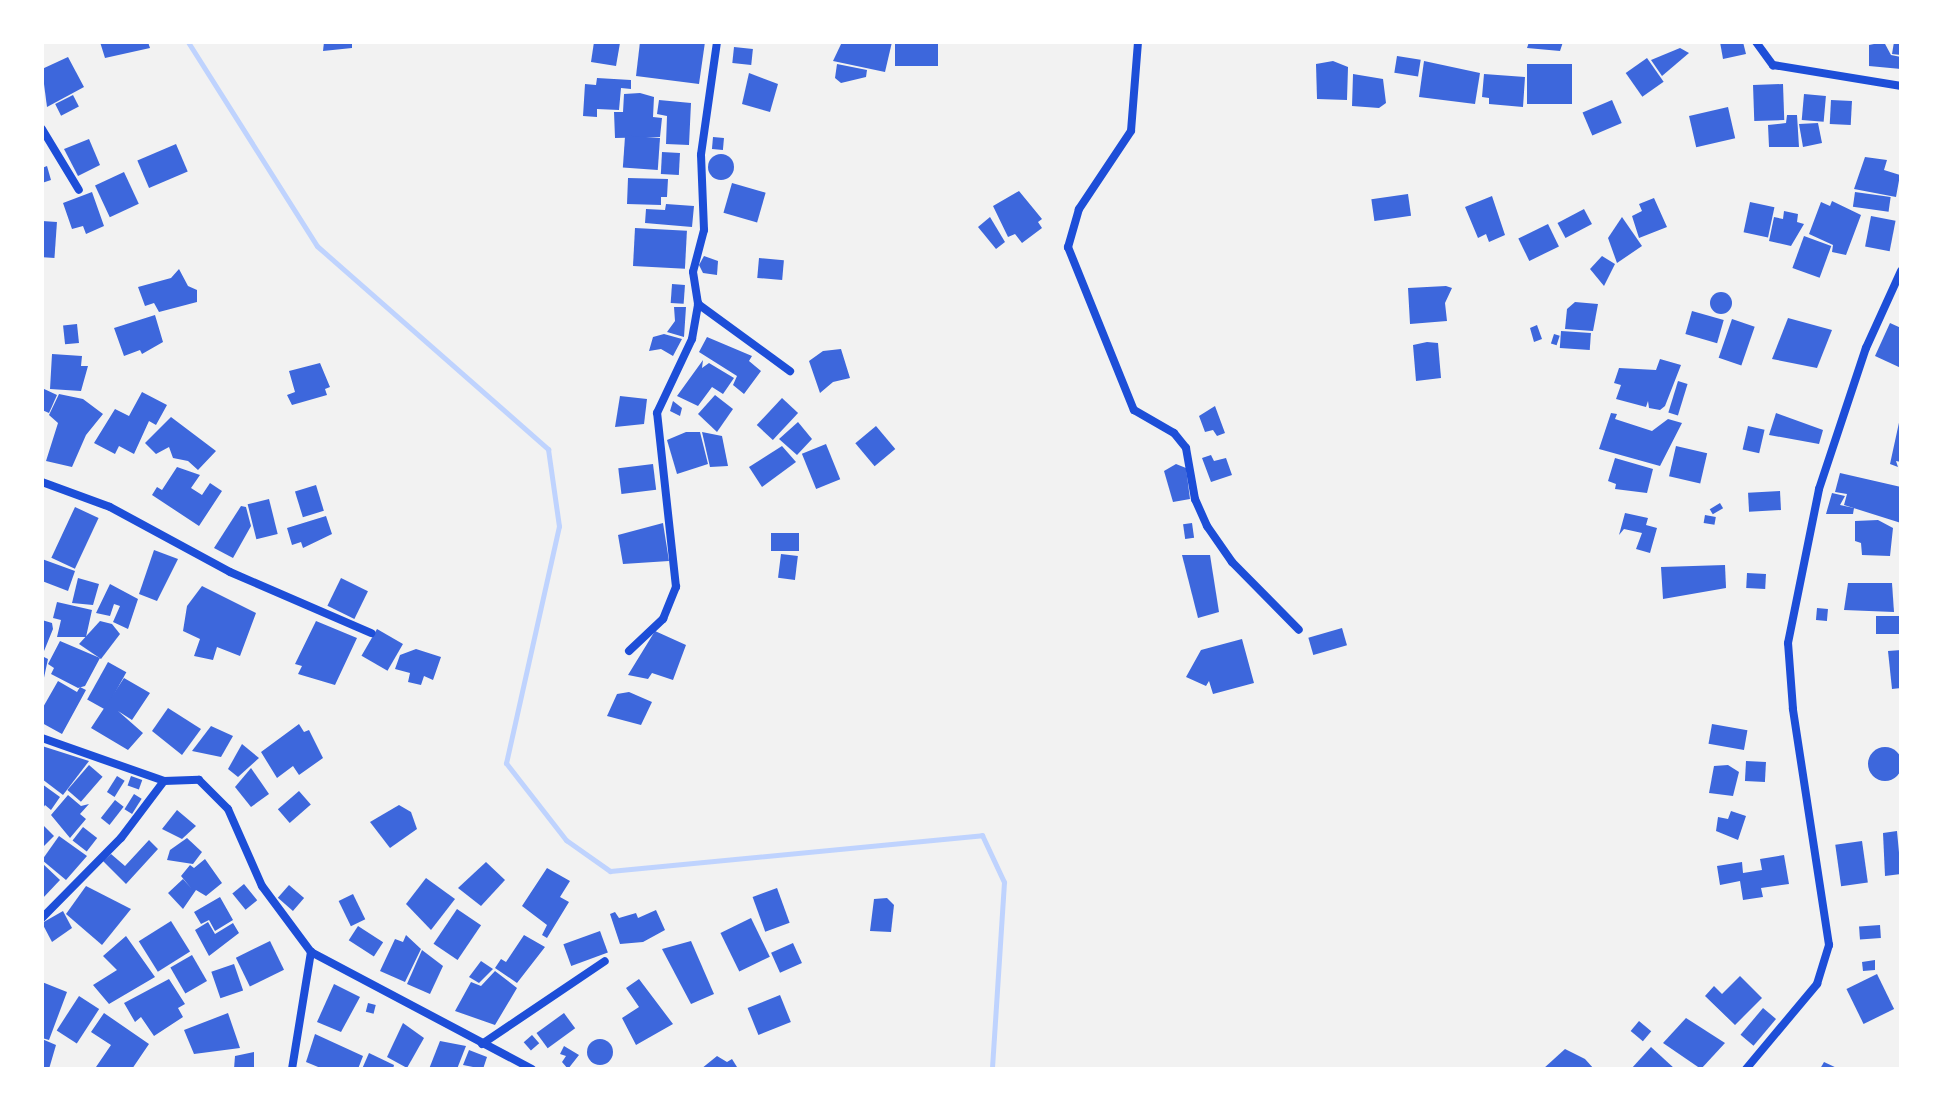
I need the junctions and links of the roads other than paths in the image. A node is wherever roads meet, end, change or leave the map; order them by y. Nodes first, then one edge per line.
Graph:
1 (717, 42) edge
2 (1138, 42) edge
3 (1756, 42) edge
4 (1901, 86) edge
5 (42, 129) edge
6 (79, 190) dead end
7 (1901, 271) edge
8 (698, 304) junction
9 (790, 371) dead end
10 (42, 482) edge
11 (1299, 630) dead end
12 (371, 633) dead end
13 (629, 651) dead end
14 (42, 738) edge
15 (164, 781) junction
16 (42, 918) edge
17 (311, 952) junction
18 (605, 961) dead end
19 (482, 1044) junction
20 (292, 1069) edge
21 (532, 1069) edge
22 (1746, 1069) edge

1 - 8 street
2 - 11 street
3 - 4 street
5 - 6 street
7 - 22 street
8 - 9 street
8 - 13 street
10 - 12 street
14 - 15 street
15 - 16 street
15 - 17 street
17 - 19 street
17 - 20 street
18 - 19 street
19 - 21 street

